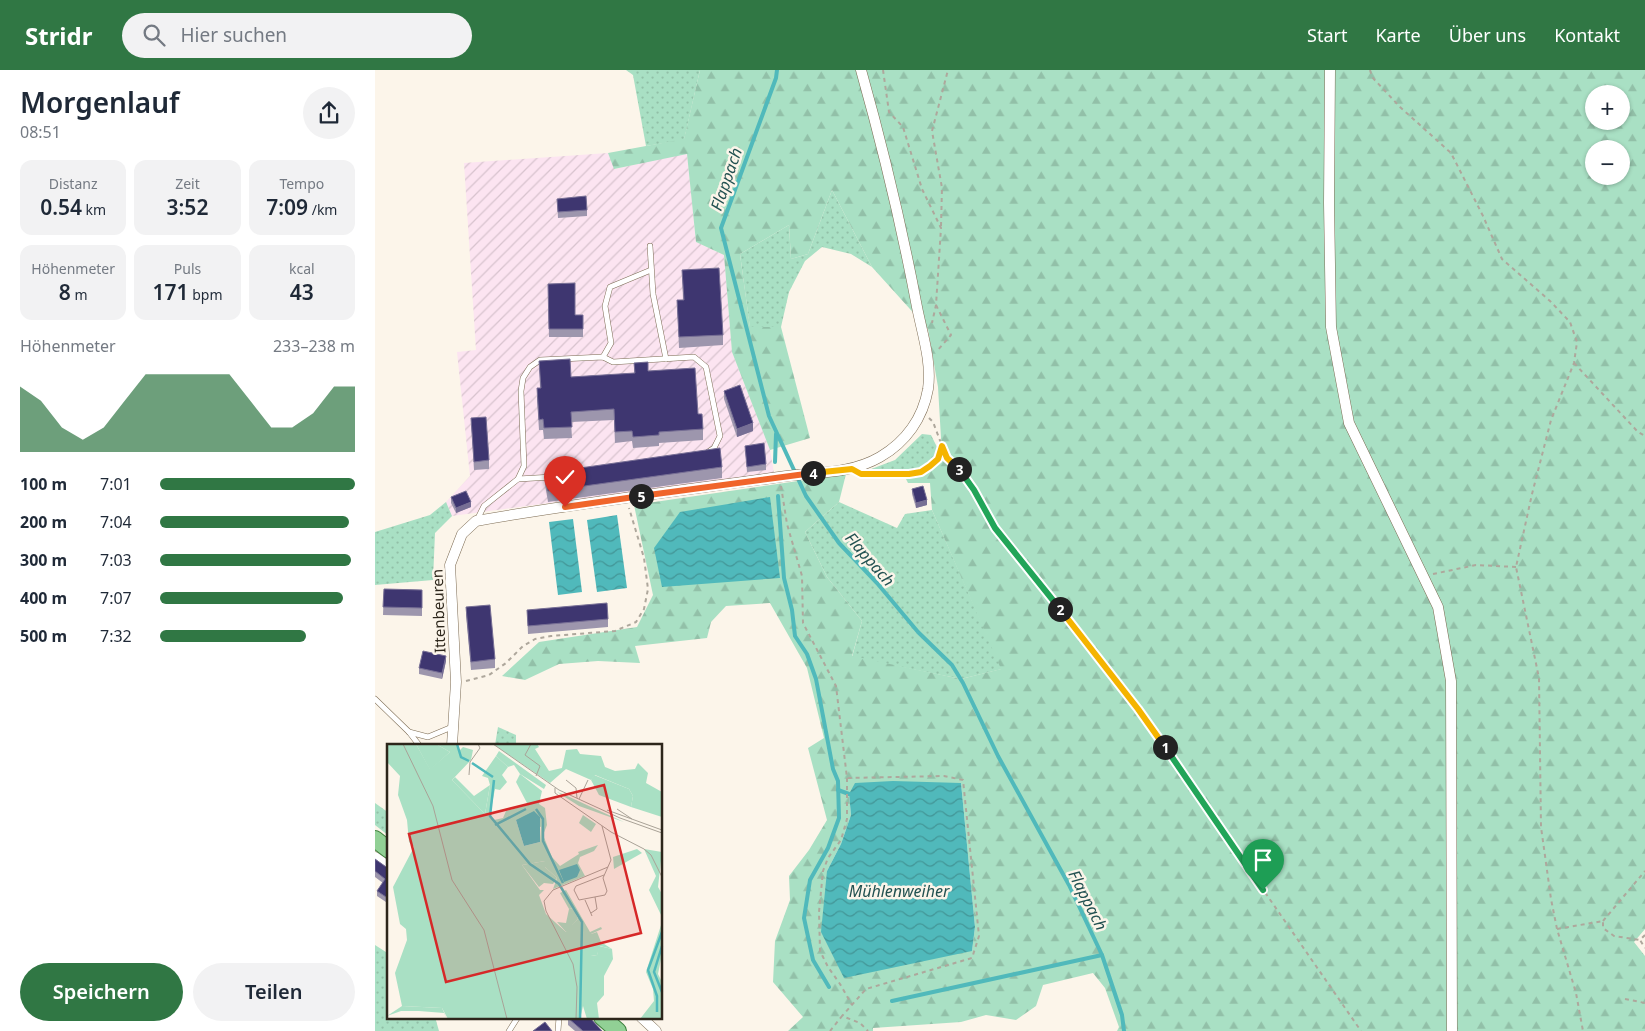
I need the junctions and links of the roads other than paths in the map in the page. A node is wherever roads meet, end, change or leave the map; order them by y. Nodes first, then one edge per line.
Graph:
1 (861, 70) edge
2 (1330, 70) edge
3 (650, 246) dead end
4 (651, 270) junction
5 (603, 357) junction
6 (666, 359) junction
7 (703, 455) edge
8 (557, 476) edge
9 (518, 479) junction
10 (476, 521) junction
11 (375, 699) edge
12 (453, 727) junction
13 (409, 732) junction
14 (418, 744) edge
15 (452, 744) edge
16 (375, 839) edge
17 (387, 848) edge
18 (375, 857) edge
19 (387, 866) edge
20 (518, 1018) edge
21 (559, 1018) edge
22 (603, 1018) edge
23 (642, 1018) edge
24 (509, 1031) edge
25 (558, 1031) edge
26 (618, 1031) edge
27 (656, 1031) edge
28 (1452, 1031) edge

1 - 10 street
2 - 28 street
3 - 4 lane
4 - 5 lane
4 - 6 lane
5 - 6 lane
5 - 9 lane
6 - 7 lane
8 - 9 lane
9 - 10 lane
10 - 12 street, Ittenbeuren
11 - 13 lane
12 - 13 lane
12 - 15 street, Ittenbeuren
13 - 14 lane
16 - 17 main road
18 - 19 street
20 - 24 lane
21 - 25 lane
22 - 26 main road
23 - 27 street

